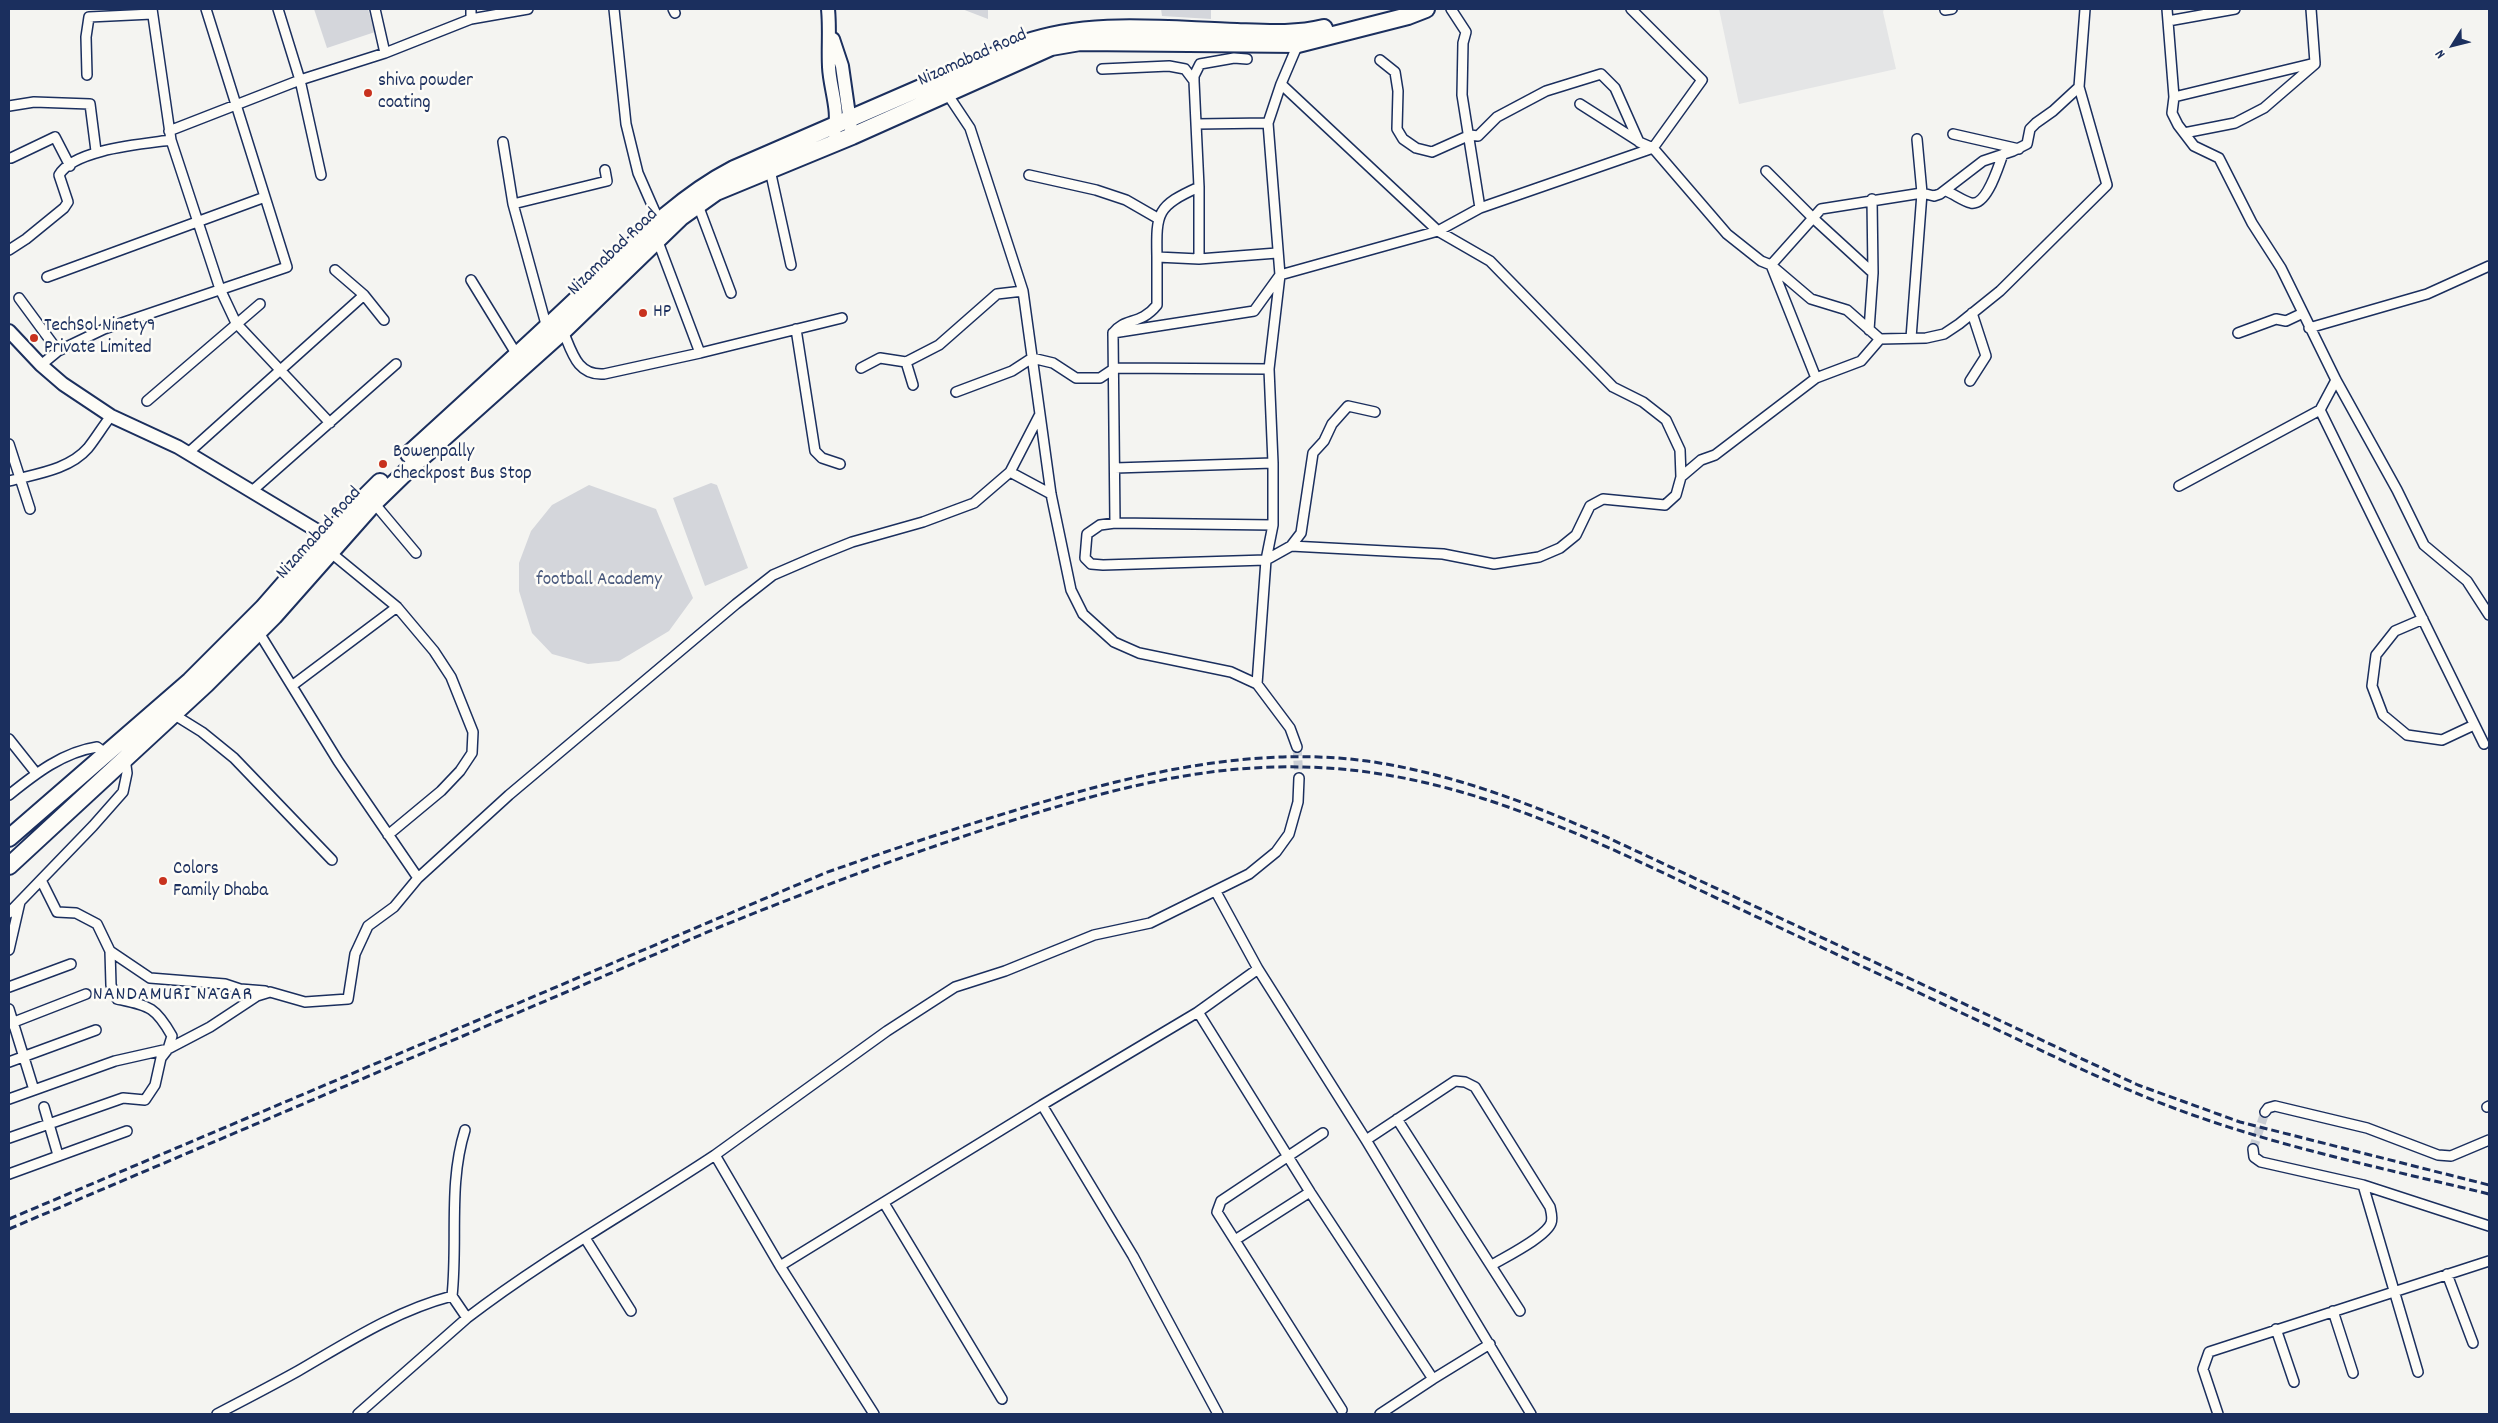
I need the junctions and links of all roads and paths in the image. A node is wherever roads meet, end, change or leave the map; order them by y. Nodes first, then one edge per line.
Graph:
1 (206, 9) edge
2 (278, 9) edge
3 (375, 9) edge
4 (471, 9) edge
5 (528, 9) edge
6 (614, 9) edge
7 (828, 9) edge
8 (1397, 9) edge
9 (1426, 9) edge
10 (1450, 9) edge
11 (1631, 9) edge
12 (2085, 9) edge
13 (2167, 9) edge
14 (2235, 9) edge
15 (2311, 9) edge
16 (152, 12) edge
17 (470, 19) junction
18 (2168, 21) junction
19 (1298, 44) junction
20 (385, 53) junction
21 (1247, 59) dead end
22 (1380, 60) dead end
23 (2315, 63) junction
24 (1102, 69) dead end
25 (87, 75) dead end
26 (300, 80) junction
27 (1194, 81) junction
28 (1281, 84) junction
29 (2079, 87) junction
30 (946, 92) junction
31 (2174, 97) junction
32 (1580, 104) dead end
33 (9, 106) edge
34 (238, 106) junction
35 (1268, 123) junction
36 (1197, 124) junction
37 (846, 127) junction
38 (2184, 133) junction
39 (1953, 134) dead end
40 (170, 135) junction
41 (1470, 135) junction
42 (1917, 138) dead end
43 (1638, 141) junction
44 (503, 142) dead end
45 (1653, 148) junction
46 (2019, 149) junction
47 (96, 151) junction
48 (2004, 154) junction
49 (11, 158) dead end
50 (70, 166) junction
51 (605, 170) dead end
52 (770, 170) junction
53 (1766, 171) dead end
54 (321, 175) dead end
55 (1029, 175) dead end
56 (1199, 188) junction
57 (1946, 191) junction
58 (1922, 193) junction
59 (265, 197) junction
60 (1872, 199) junction
61 (513, 204) junction
62 (698, 205) junction
63 (1480, 208) junction
64 (1813, 218) junction
65 (1159, 219) junction
66 (198, 221) junction
67 (659, 221) junction
68 (1438, 231) junction
69 (657, 238) junction
70 (9, 250) edge
71 (1277, 253) junction
72 (1157, 257) junction
73 (1199, 259) junction
74 (791, 265) dead end
75 (1771, 265) junction
76 (2489, 266) edge
77 (335, 270) dead end
78 (1874, 274) junction
79 (1280, 275) junction
80 (47, 277) dead end
81 (471, 280) dead end
82 (220, 289) junction
83 (1023, 291) junction
84 (731, 293) dead end
85 (364, 295) junction
86 (19, 298) dead end
87 (260, 304) dead end
88 (1972, 313) junction
89 (2303, 314) junction
90 (842, 318) dead end
91 (384, 320) dead end
92 (236, 323) junction
93 (796, 328) junction
94 (2310, 328) junction
95 (555, 329) junction
96 (1869, 330) junction
97 (9, 331) edge
98 (1113, 333) junction
99 (2238, 333) dead end
100 (1911, 338) junction
101 (1880, 339) junction
102 (58, 351) junction
103 (700, 353) junction
104 (517, 355) junction
105 (1032, 358) junction
106 (906, 362) junction
107 (396, 364) dead end
108 (41, 366) junction
109 (861, 368) dead end
110 (1115, 368) junction
111 (1269, 369) junction
112 (281, 371) junction
113 (1816, 378) junction
114 (2336, 380) junction
115 (1970, 381) dead end
116 (912, 384) dead end
117 (956, 392) dead end
118 (147, 401) dead end
119 (2320, 410) junction
120 (1375, 412) dead end
121 (1040, 414) junction
122 (111, 416) junction
123 (330, 423) junction
124 (9, 444) edge
125 (188, 453) junction
126 (1273, 463) junction
127 (840, 464) dead end
128 (1115, 468) junction
129 (1010, 472) junction
130 (1681, 477) junction
131 (19, 478) junction
132 (9, 481) edge
133 (2179, 486) dead end
134 (252, 491) junction
135 (1051, 494) junction
136 (374, 503) junction
137 (30, 510) dead end
138 (1115, 523) junction
139 (1273, 525) junction
140 (328, 544) junction
141 (1291, 546) junction
142 (416, 553) dead end
143 (1266, 560) junction
144 (397, 607) junction
145 (2489, 615) edge
146 (2423, 619) junction
147 (258, 631) junction
148 (1257, 684) junction
149 (293, 686) junction
150 (173, 714) junction
151 (2474, 725) junction
152 (9, 739) edge
153 (2484, 744) dead end
154 (1298, 747) tunnel mouth
155 (108, 755) junction
156 (125, 758) junction
157 (36, 773) junction
158 (1300, 778) tunnel mouth
159 (9, 795) edge
160 (388, 835) junction
161 (9, 838) edge
162 (332, 860) dead end
163 (9, 866) edge
164 (418, 878) junction
165 (41, 880) junction
166 (1216, 892) junction
167 (20, 902) junction
168 (9, 912) edge
169 (9, 950) edge
170 (110, 951) junction
171 (71, 964) dead end
172 (1258, 969) junction
173 (9, 987) edge
174 (270, 992) junction
175 (86, 994) dead end
176 (9, 1008) edge
177 (1198, 1012) junction
178 (12, 1023) edge
179 (96, 1030) dead end
180 (168, 1049) junction
181 (25, 1056) junction
182 (9, 1062) edge
183 (34, 1090) junction
184 (9, 1099) edge
185 (1042, 1105) junction
186 (44, 1107) dead end
187 (2265, 1112) dead end
188 (1397, 1119) junction
189 (48, 1124) junction
190 (465, 1130) dead end
191 (127, 1131) dead end
192 (1323, 1133) dead end
193 (9, 1138) edge
194 (1366, 1140) junction
195 (2489, 1140) edge
196 (2253, 1149) dead end
197 (58, 1155) junction
198 (715, 1155) junction
199 (1288, 1156) junction
200 (9, 1174) edge
201 (2363, 1184) junction
202 (1310, 1192) junction
203 (884, 1203) junction
204 (2489, 1226) edge
205 (585, 1238) junction
206 (1235, 1240) junction
207 (2489, 1261) edge
208 (1492, 1265) junction
209 (780, 1266) junction
210 (2447, 1274) junction
211 (2393, 1291) junction
212 (452, 1296) junction
213 (2333, 1310) junction
214 (631, 1311) dead end
215 (1520, 1311) dead end
216 (467, 1318) junction
217 (2276, 1329) junction
218 (2473, 1343) dead end
219 (1490, 1344) junction
220 (2418, 1372) dead end
221 (2353, 1373) dead end
222 (1433, 1379) junction
223 (2294, 1382) dead end
224 (1002, 1399) dead end
225 (1342, 1410) dead end
226 (217, 1414) edge
227 (358, 1414) edge
228 (874, 1414) edge
229 (1218, 1414) edge
230 (1380, 1414) edge
231 (1531, 1414) edge
232 (2218, 1414) edge

1 - 34 street
2 - 26 street
3 - 20 street
4 - 17 street
5 - 17 street
6 - 67 street
7 - 37 street
8 - 37 highway, Nizamabad Road
9 - 19 highway, Nizamabad Road
10 - 41 street
11 - 45 street
12 - 29 street
13 - 18 street
14 - 18 street
15 - 23 street
16 - 25 street
16 - 40 street
17 - 20 street
18 - 31 street
19 - 28 street
19 - 30 highway, Nizamabad Road
20 - 26 street
21 - 27 street
22 - 41 street
23 - 31 street
23 - 38 street
24 - 27 street
26 - 34 street
26 - 54 street
27 - 36 street
28 - 35 street
28 - 68 street
29 - 46 street
29 - 88 street
30 - 37 highway, Nizamabad Road
30 - 83 street
31 - 38 street
32 - 43 street
33 - 47 street
34 - 40 street
34 - 59 street
35 - 36 street
35 - 71 street
36 - 56 street
37 - 52 highway, Nizamabad Road
37 - 67 highway, Nizamabad Road
38 - 89 street
39 - 46 street
40 - 47 street
40 - 66 street
41 - 43 street
41 - 63 street
42 - 58 street
43 - 45 street
44 - 61 street
45 - 63 street
45 - 75 street
46 - 48 street
47 - 50 street
48 - 57 street
48 - 57 street
49 - 50 street
50 - 70 street
51 - 61 street
52 - 62 highway, Nizamabad Road
52 - 74 street
53 - 64 street
55 - 65 street
56 - 65 street
56 - 73 street
57 - 58 street
58 - 60 street
58 - 100 street
59 - 66 street
59 - 82 street
60 - 64 street
60 - 78 street
61 - 95 street
62 - 69 highway, Nizamabad Road
62 - 84 street
63 - 68 street
64 - 75 street
64 - 78 street
65 - 72 street
66 - 80 street
66 - 82 street
67 - 95 highway, Nizamabad Road
68 - 79 street
68 - 130 street
69 - 95 highway, Nizamabad Road
69 - 103 street
71 - 73 street
71 - 79 street
72 - 73 street
72 - 98 street
75 - 96 street
75 - 113 street
76 - 94 street
77 - 85 street
78 - 96 street
79 - 98 street
79 - 111 street
81 - 104 street
82 - 92 street
82 - 102 street
83 - 105 street
83 - 106 street
85 - 91 street
85 - 112 street
86 - 102 street
87 - 92 street
88 - 100 street
88 - 115 street
89 - 94 street
89 - 99 street
90 - 93 street
92 - 112 street
92 - 118 street
93 - 103 street
93 - 127 street
94 - 114 street
95 - 103 street
95 - 104 highway, Nizamabad Road
95 - 136 highway, Nizamabad Road
96 - 101 street
97 - 108 street
98 - 110 street
100 - 101 street
101 - 113 street
102 - 108 street
104 - 140 highway, Nizamabad Road
105 - 110 street
105 - 117 street
105 - 121 street
106 - 109 street
106 - 116 street
107 - 123 street
108 - 122 street
110 - 111 street
110 - 128 street
111 - 126 street
112 - 123 street
112 - 125 street
113 - 130 street
114 - 119 street
114 - 145 street
119 - 133 street
119 - 146 street
120 - 141 street
121 - 129 street
121 - 135 street
122 - 125 street
122 - 131 street
123 - 134 street
124 - 131 street
125 - 134 street
126 - 128 street
126 - 139 street
128 - 138 street
129 - 135 street
129 - 164 street
130 - 141 street
131 - 132 street
131 - 137 street
134 - 140 street
135 - 148 street
136 - 140 highway, Nizamabad Road
136 - 142 street
138 - 139 street
138 - 143 street
139 - 143 street
140 - 144 street
140 - 147 highway, Nizamabad Road
140 - 155 highway, Nizamabad Road
141 - 143 street
143 - 148 street
144 - 149 street
144 - 160 street
146 - 151 street
146 - 151 street
147 - 149 street
147 - 150 highway, Nizamabad Road
148 - 154 street
149 - 160 street
150 - 156 highway, Nizamabad Road
150 - 162 street
151 - 153 street
152 - 157 street
155 - 157 street
155 - 161 highway, Nizamabad Road
156 - 163 highway, Nizamabad Road
156 - 165 street
157 - 159 street
158 - 166 street
160 - 164 street
164 - 174 street
165 - 167 street
165 - 170 street
166 - 172 street
166 - 198 street
167 - 168 street
167 - 169 street
170 - 174 street
170 - 180 street
171 - 173 street
172 - 177 street
172 - 194 street
174 - 180 street
175 - 178 street
176 - 178 street
177 - 185 street
177 - 199 street
178 - 181 street
179 - 181 street
180 - 183 street
180 - 189 street
181 - 182 street
181 - 183 street
183 - 184 street
185 - 203 street
185 - 229 street
186 - 189 street
187 - 195 street
188 - 194 street
188 - 208 street
188 - 208 street
189 - 193 street
189 - 197 street
190 - 212 street
191 - 197 street
192 - 199 street
194 - 219 street
196 - 201 street
197 - 200 street
198 - 205 street
198 - 209 street
199 - 202 street
199 - 206 street
201 - 204 street
201 - 211 street
202 - 206 street
202 - 222 street
203 - 209 street
203 - 224 street
205 - 214 street
205 - 216 street
206 - 225 street
207 - 210 street
208 - 215 street
209 - 228 street
210 - 211 street
210 - 218 street
211 - 213 street
211 - 220 street
212 - 216 street
212 - 226 street
213 - 217 street
213 - 221 street
216 - 227 street
217 - 223 street
217 - 232 street
219 - 222 street
219 - 231 street
222 - 230 street

